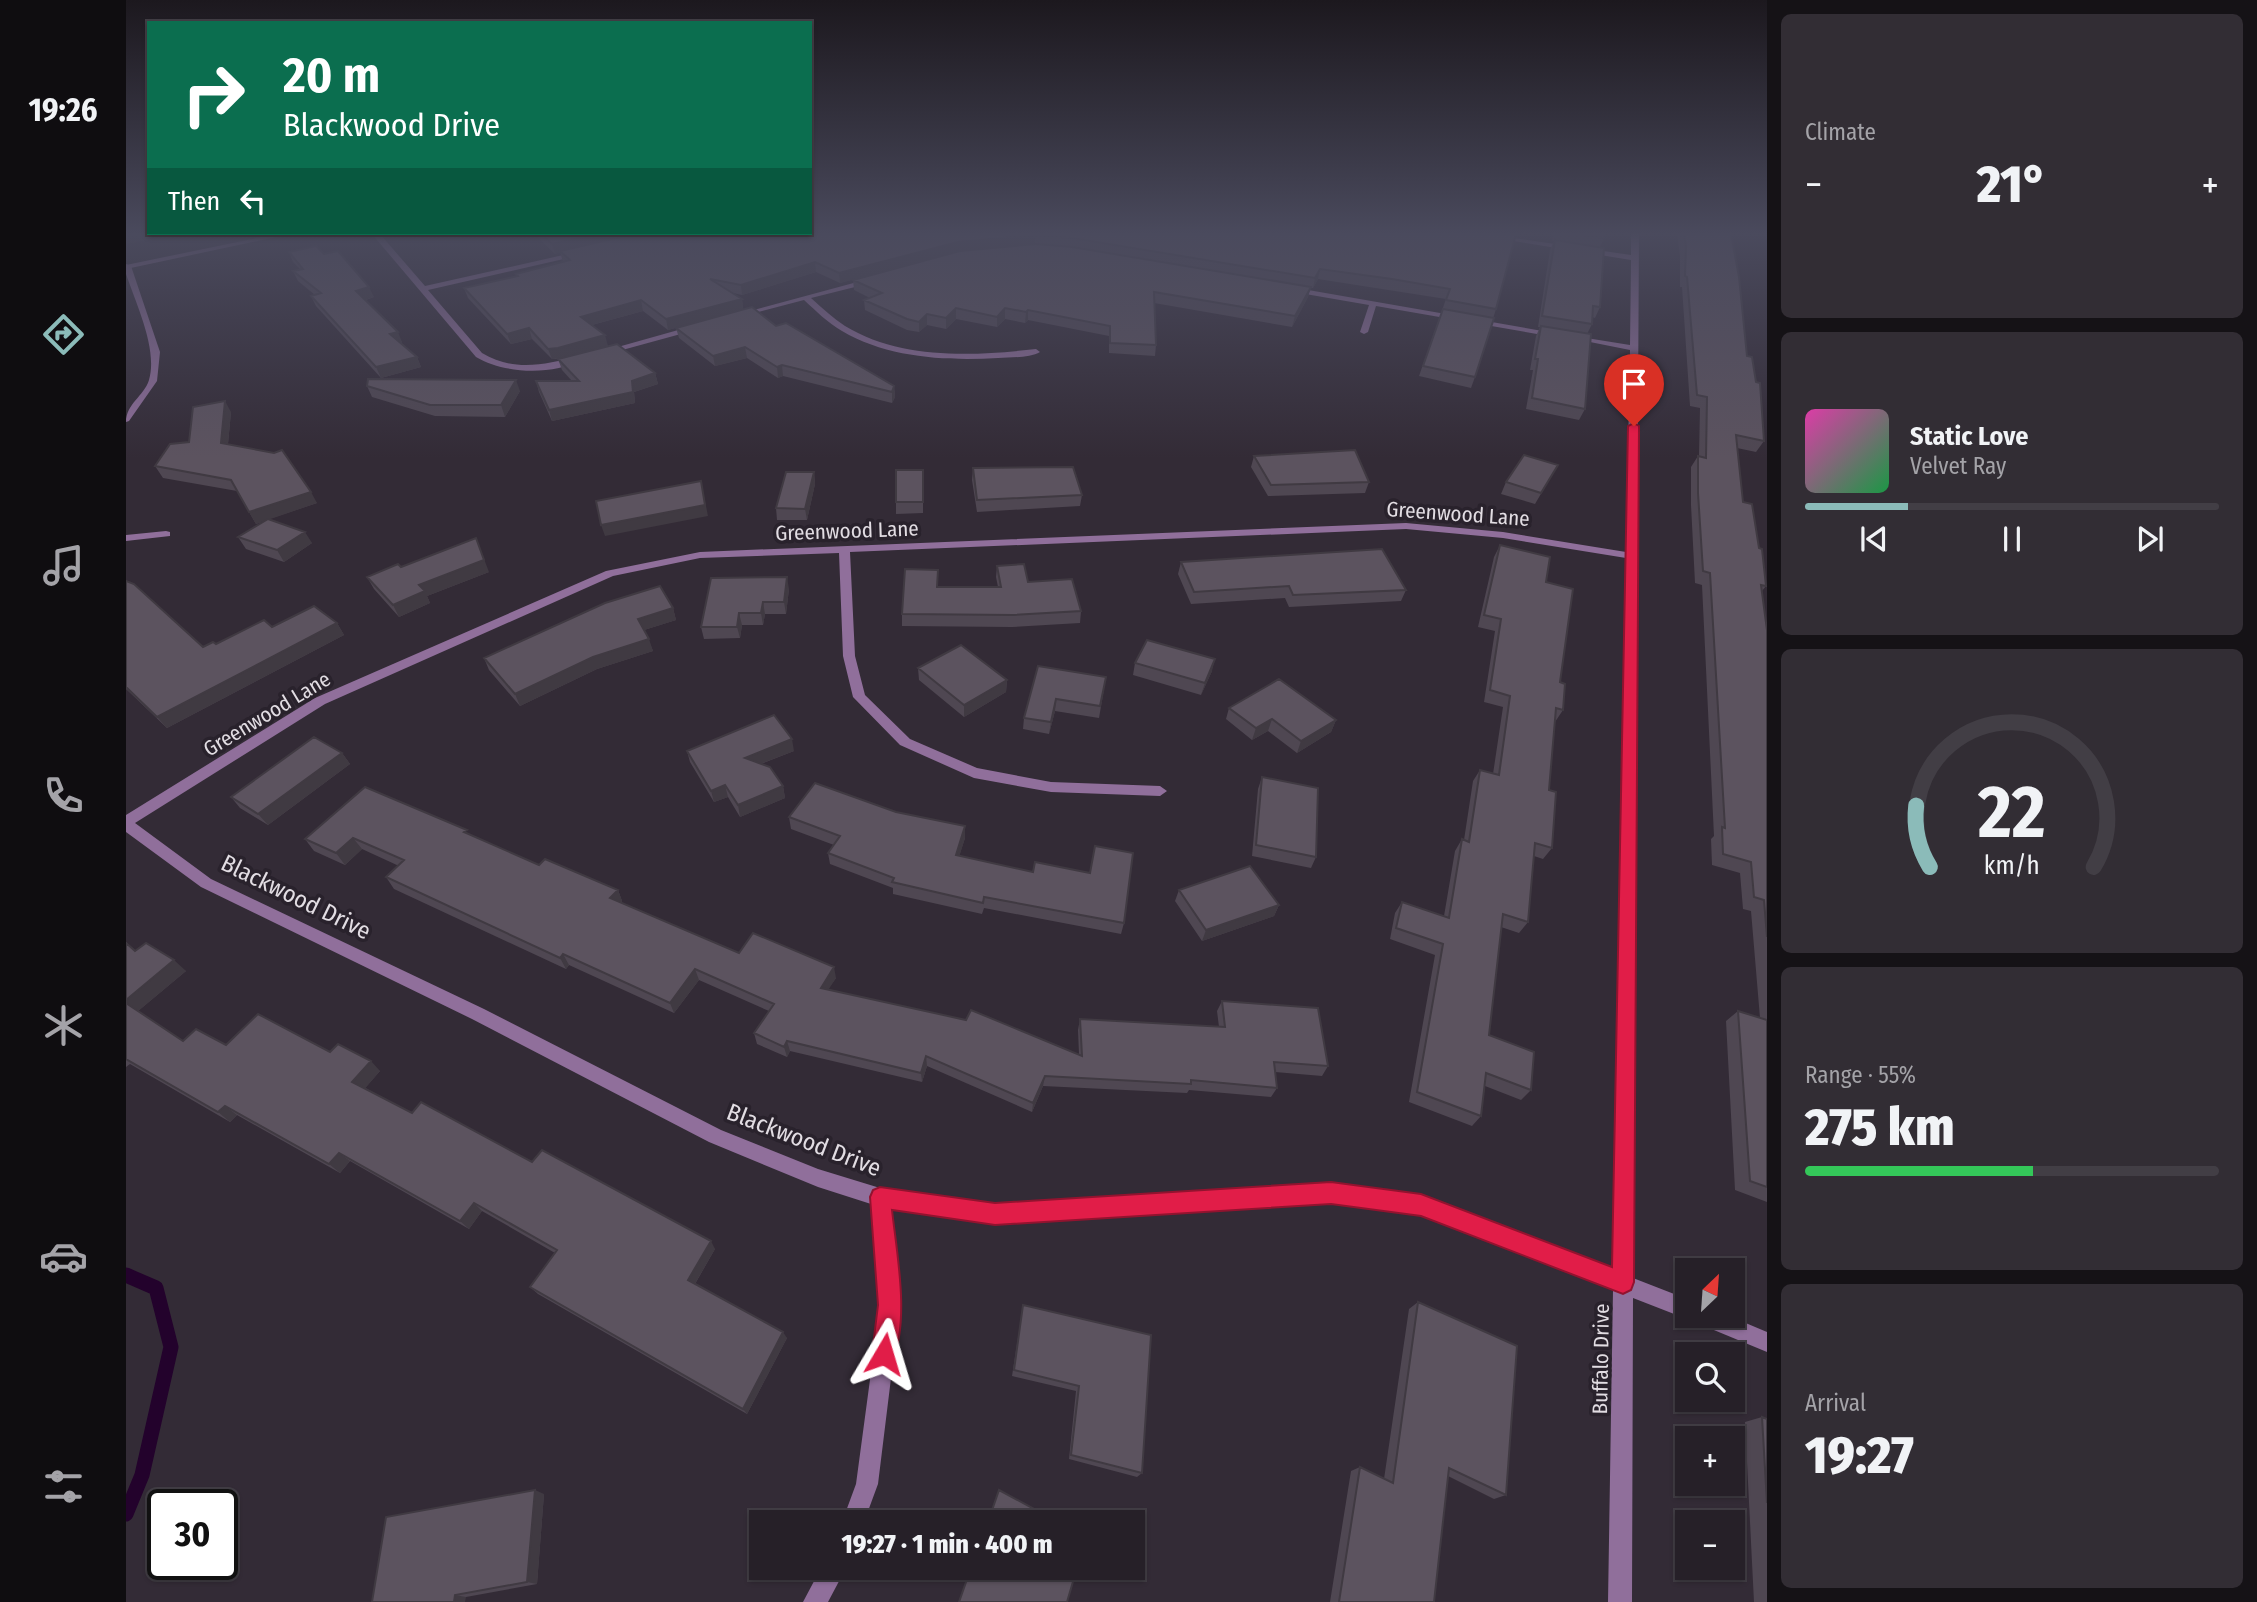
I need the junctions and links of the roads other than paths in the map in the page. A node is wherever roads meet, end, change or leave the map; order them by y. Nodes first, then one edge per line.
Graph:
1 (141, 309) edge
2 (440, 309) edge
3 (761, 309) edge
4 (819, 309) edge
5 (1371, 309) edge
6 (1401, 309) edge
7 (1635, 309) edge
8 (731, 317) edge
9 (705, 324) edge
10 (1364, 332) dead end
11 (1635, 348) junction
12 (1036, 352) dead end
13 (600, 353) edge
14 (588, 357) edge
15 (126, 419) edge
16 (166, 534) dead end
17 (126, 538) edge
18 (844, 551) junction
19 (1632, 556) junction
20 (1160, 790) dead end
21 (126, 823) edge
22 (880, 1197) junction
23 (1623, 1282) junction
24 (1675, 1304) edge
25 (1733, 1328) edge
26 (1767, 1342) edge
27 (857, 1510) edge
28 (827, 1580) edge
29 (815, 1602) edge
30 (1620, 1602) edge

1 - 15 street
2 - 14 street
3 - 8 street
4 - 12 street
5 - 10 street
6 - 11 street
7 - 11 street, Buffalo Drive
9 - 13 street
11 - 19 street, Buffalo Drive
16 - 17 street
18 - 19 street, Greenwood Lane
18 - 20 street
18 - 21 street, Greenwood Lane
19 - 23 street, Buffalo Drive
21 - 22 street, Blackwood Drive
22 - 23 street, Blackwood Drive
22 - 27 street
23 - 24 street, Blackwood Drive
23 - 30 street, Buffalo Drive
25 - 26 street
28 - 29 street

